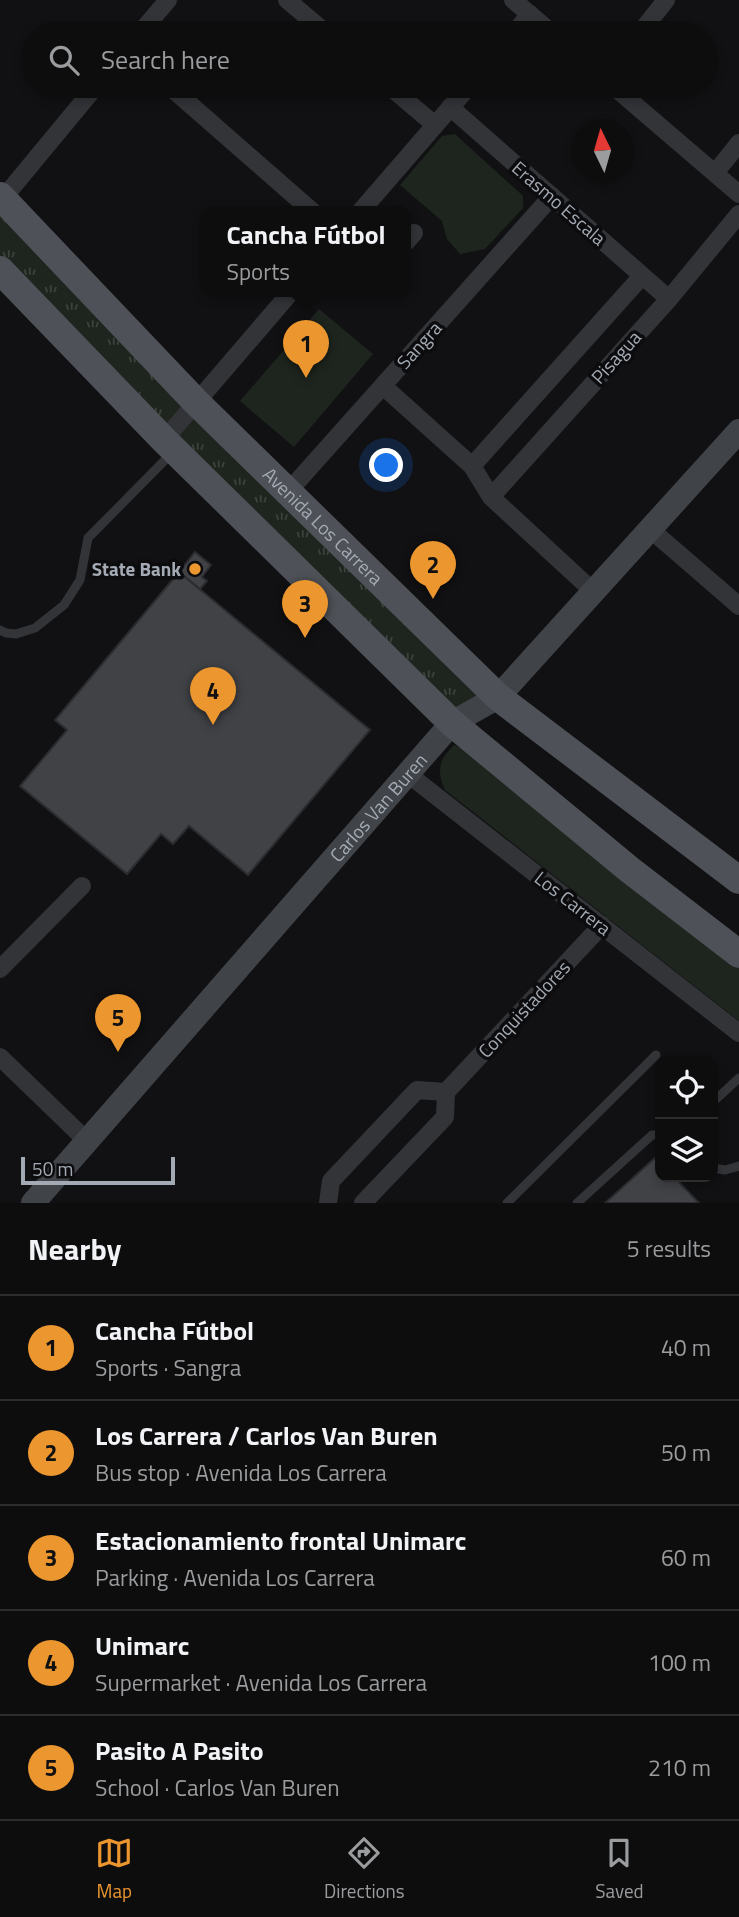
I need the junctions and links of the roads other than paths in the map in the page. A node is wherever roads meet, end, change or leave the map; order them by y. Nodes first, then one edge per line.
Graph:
1 (168, 0) edge
2 (287, 0) edge
3 (513, 0) edge
4 (666, 0) edge
5 (530, 14) junction
6 (150, 21) edge
7 (312, 21) edge
8 (524, 21) edge
9 (538, 21) edge
10 (649, 21) edge
11 (86, 98) edge
12 (183, 98) edge
13 (403, 98) edge
14 (458, 98) edge
15 (627, 98) edge
16 (450, 107) junction
17 (435, 125) junction
18 (739, 143) edge
19 (715, 173) junction
20 (739, 194) edge
21 (552, 196) junction
22 (1, 199) edge
23 (306, 206) edge
24 (365, 206) edge
25 (739, 214) edge
26 (0, 270) edge
27 (642, 276) junction
28 (287, 297) edge
29 (668, 299) junction
30 (383, 386) junction
31 (196, 402) junction
32 (739, 431) edge
33 (169, 446) junction
34 (472, 466) junction
35 (287, 493) junction
36 (491, 497) junction
37 (650, 529) junction
38 (594, 592) junction
39 (739, 606) edge
40 (0, 630) edge
41 (498, 697) junction
42 (452, 723) junction
43 (408, 774) junction
44 (739, 880) edge
45 (82, 886) dead end
46 (602, 926) junction
47 (739, 954) edge
48 (0, 969) edge
49 (739, 1033) edge
50 (656, 1055) dead end
51 (0, 1057) edge
52 (739, 1078) edge
53 (446, 1092) junction
54 (718, 1097) edge
55 (655, 1135) edge
56 (88, 1141) junction
57 (739, 1166) edge
58 (718, 1169) edge
59 (33, 1203) edge
60 (328, 1203) edge
61 (363, 1203) edge
62 (507, 1203) edge
63 (577, 1203) edge

1 - 6 street
2 - 7 street
3 - 5 street
4 - 10 street
5 - 8 street
5 - 9 street
11 - 22 street
12 - 23 street
13 - 17 street
14 - 16 street
15 - 19 street
16 - 17 street
16 - 21 street, Erasmo Escala
17 - 24 street
18 - 19 street
19 - 20 street
21 - 27 street, Erasmo Escala
21 - 30 street, Sangra
22 - 31 main road, Avenida Los Carrera
25 - 29 street, Pisagua
26 - 33 main road
27 - 29 street, Erasmo Escala
27 - 34 street, Pisagua
28 - 31 street
29 - 36 street, Pisagua
30 - 34 street
30 - 35 street, Sangra
31 - 33 street
31 - 35 main road, Avenida Los Carrera
32 - 37 street, Carlos Van Buren
33 - 40 lane
33 - 42 main road
34 - 36 street
35 - 41 main road, Avenida Los Carrera
36 - 38 street
37 - 38 street, Carlos Van Buren
37 - 39 street
38 - 41 street, Carlos Van Buren
41 - 42 street, Carlos Van Buren
41 - 44 main road, Avenida Los Carrera
42 - 43 street, Carlos Van Buren
42 - 47 main road
43 - 46 street, Los Carrera
43 - 56 street, Carlos Van Buren
45 - 48 street
46 - 49 street, Los Carrera
46 - 53 street, Conquistadores
50 - 62 lane
51 - 56 street
52 - 54 lane
53 - 60 street
53 - 61 street, Conquistadores
55 - 63 lane
56 - 59 street, Carlos Van Buren
57 - 58 lane

